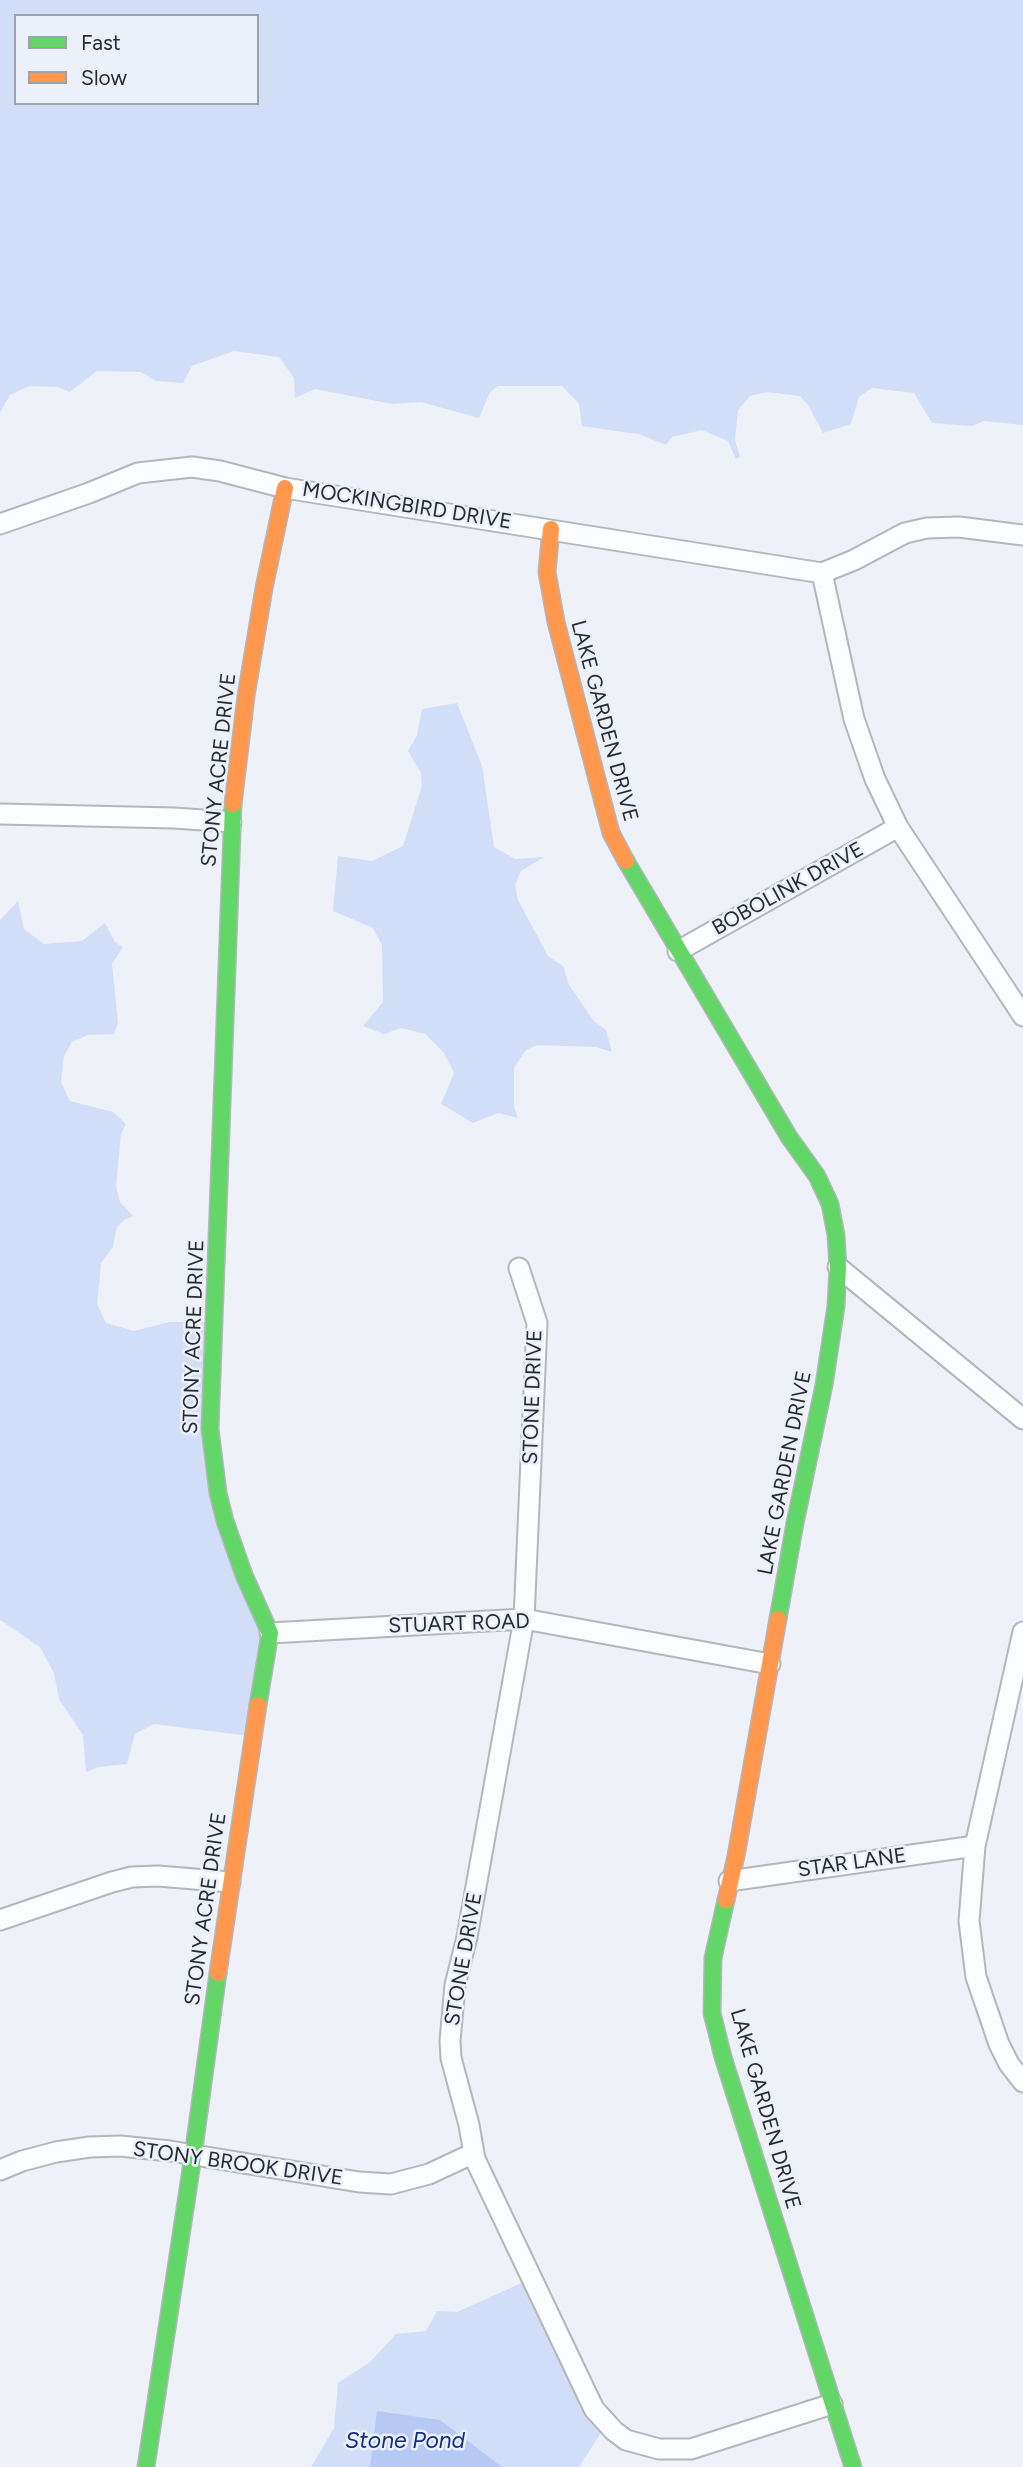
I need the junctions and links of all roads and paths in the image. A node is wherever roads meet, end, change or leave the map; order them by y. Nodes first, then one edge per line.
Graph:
1 (285, 488) junction
2 (0, 524) edge
3 (551, 529) junction
4 (1023, 535) edge
5 (822, 573) junction
6 (0, 814) edge
7 (232, 822) junction
8 (898, 827) junction
9 (678, 951) junction
10 (1023, 1016) edge
11 (519, 1268) dead end
12 (838, 1268) junction
13 (1023, 1419) edge
14 (524, 1619) junction
15 (1023, 1632) edge
16 (270, 1633) junction
17 (770, 1664) junction
18 (975, 1846) junction
19 (729, 1881) junction
20 (230, 1882) junction
21 (0, 1920) edge
22 (1023, 2082) edge
23 (474, 2153) junction
24 (193, 2155) junction
25 (0, 2170) edge
26 (832, 2404) junction
27 (146, 2467) edge
28 (853, 2467) edge

1 - 2 street, MOCKINGBIRD DRIVE
1 - 3 street, MOCKINGBIRD DRIVE
1 - 7 street, STONY ACRE DRIVE
3 - 5 street, MOCKINGBIRD DRIVE
3 - 9 street, LAKE GARDEN DRIVE
4 - 5 street
5 - 8 street
6 - 7 street
7 - 16 street, STONY ACRE DRIVE
8 - 9 street, BOBOLINK DRIVE
8 - 10 street
9 - 12 street, LAKE GARDEN DRIVE
11 - 14 street, STONE DRIVE
12 - 13 street
12 - 17 street, LAKE GARDEN DRIVE
14 - 16 street, STUART ROAD
14 - 17 street, STUART ROAD
14 - 23 street, STONE DRIVE
15 - 18 street
16 - 20 street, STONY ACRE DRIVE
17 - 19 street, LAKE GARDEN DRIVE
18 - 19 street, STAR LANE
18 - 22 street
19 - 26 street, LAKE GARDEN DRIVE
20 - 21 street
20 - 24 street, STONY ACRE DRIVE
23 - 24 street, STONY BROOK DRIVE
23 - 26 street, STONE DRIVE
24 - 25 street, STONY BROOK DRIVE
24 - 27 street, STONY ACRE DRIVE
26 - 28 street, LAKE GARDEN DRIVE

